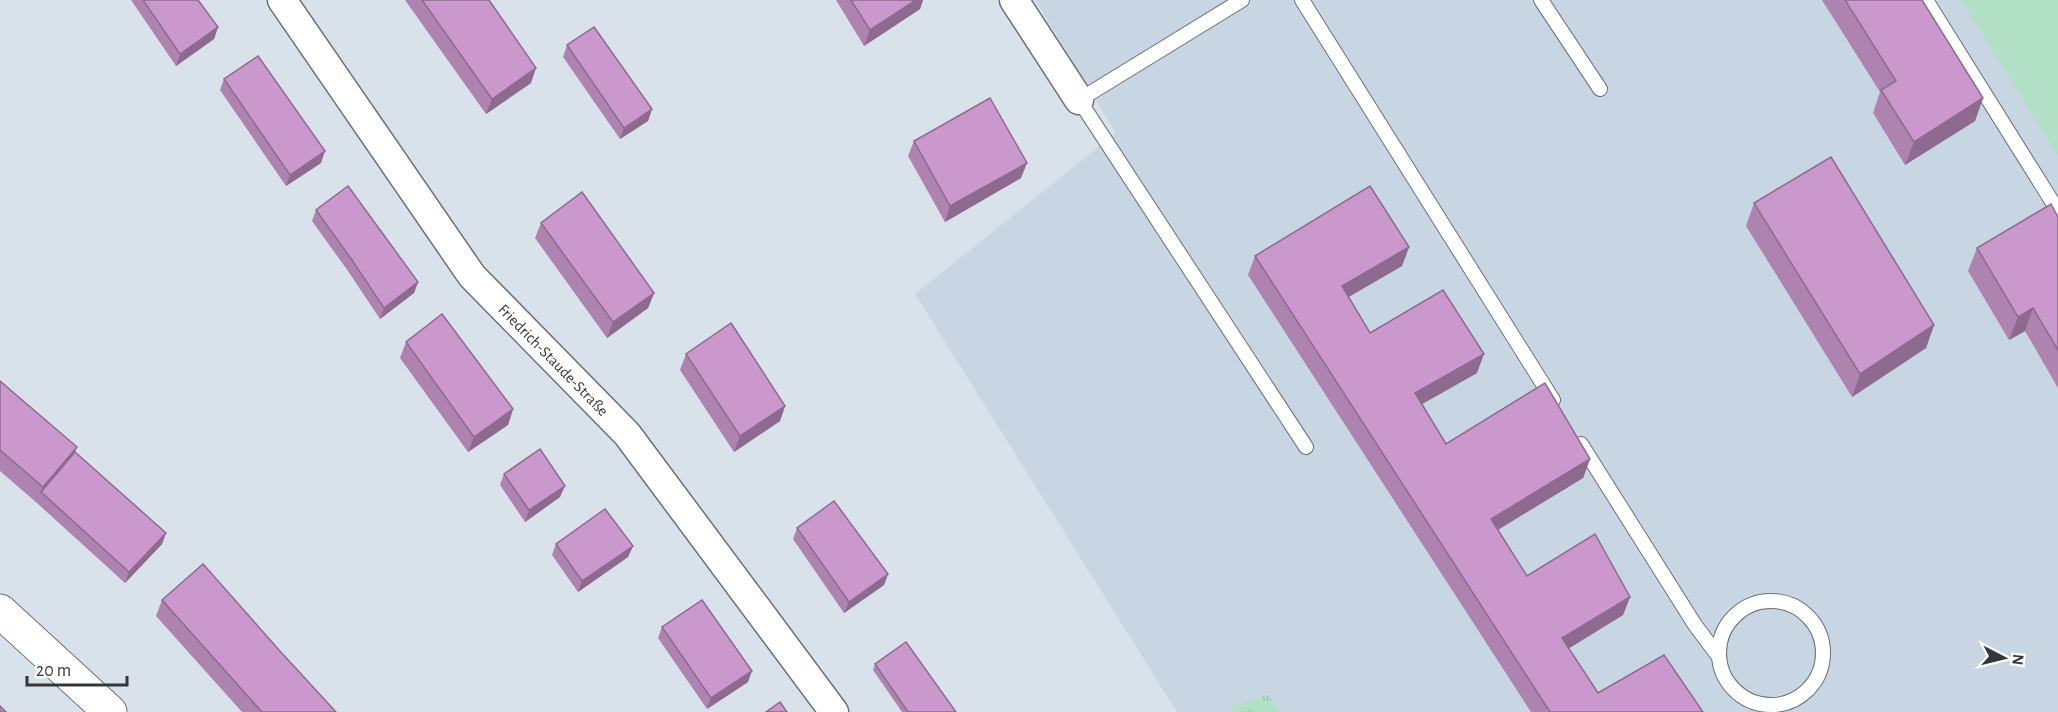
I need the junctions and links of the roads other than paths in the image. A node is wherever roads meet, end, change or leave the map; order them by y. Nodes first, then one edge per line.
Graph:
1 (282, 0) edge
2 (1014, 0) edge
3 (1242, 0) edge
4 (1302, 0) edge
5 (1541, 0) edge
6 (1926, 0) edge
7 (1600, 89) dead end
8 (1079, 100) junction
9 (2058, 211) edge
10 (1562, 414) edge
11 (1574, 434) edge
12 (1306, 447) dead end
13 (0, 611) edge
14 (1719, 657) junction
15 (110, 712) edge
16 (834, 712) edge

1 - 16 street, Friedrich-Staude-Straße
2 - 8 street
3 - 8 lane
4 - 10 lane
5 - 7 lane
6 - 9 lane
8 - 12 lane
11 - 14 lane
13 - 15 main road
14 - 14 lane

